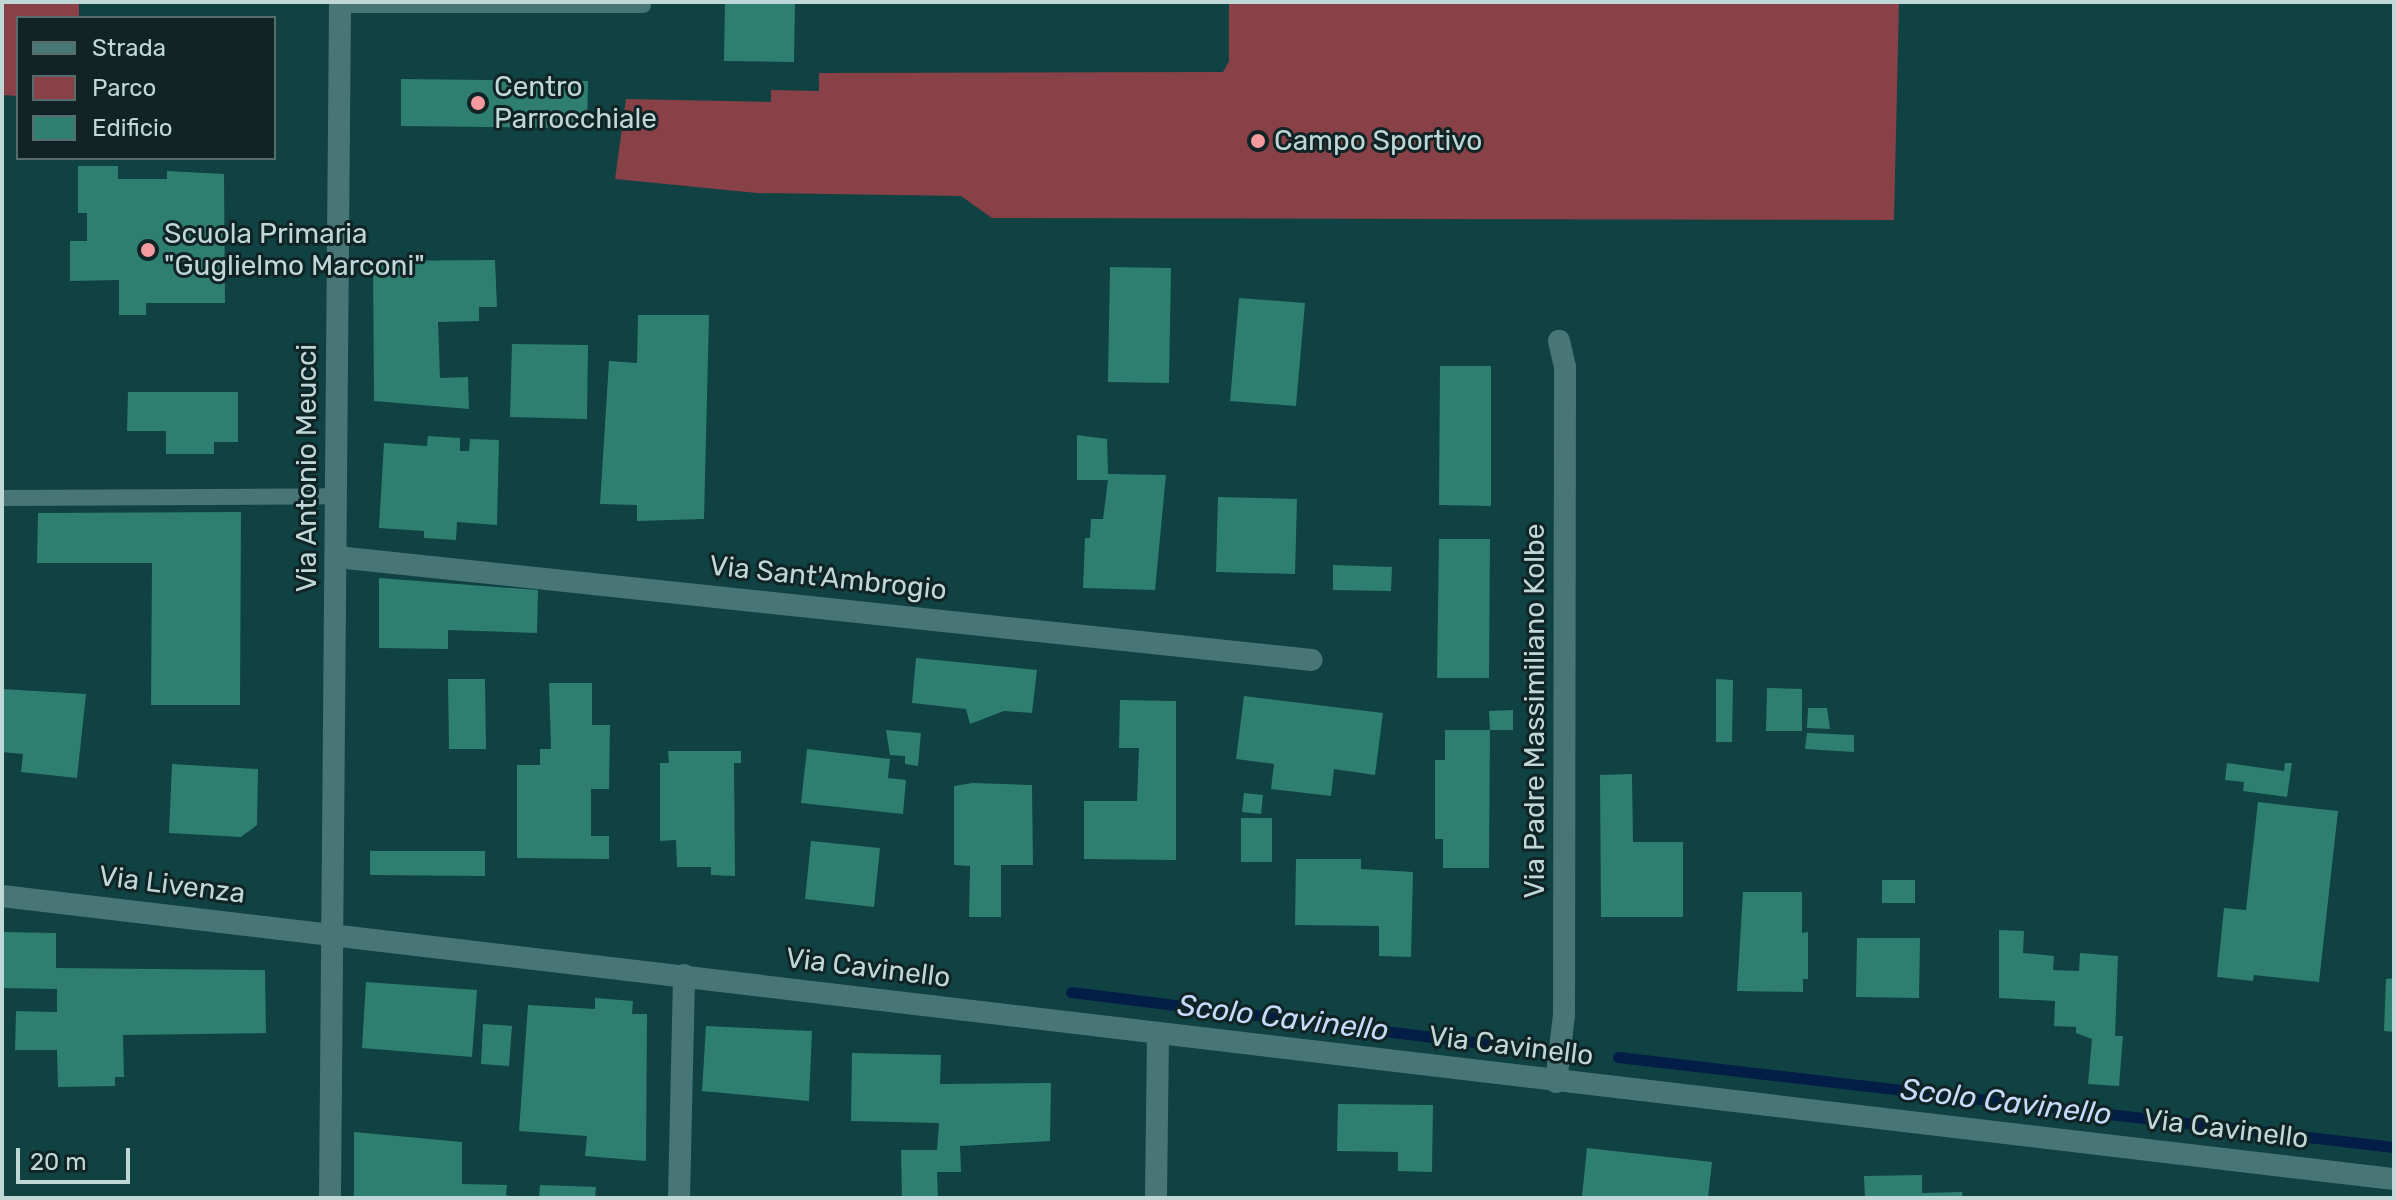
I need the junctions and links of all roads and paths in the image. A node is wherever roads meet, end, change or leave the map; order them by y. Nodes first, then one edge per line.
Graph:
1 (340, 4) edge
2 (643, 5) dead end
3 (1559, 341) dead end
4 (337, 496) junction
5 (5, 498) dead end
6 (337, 557) junction
7 (1312, 660) dead end
8 (2, 896) edge
9 (336, 934) junction
10 (684, 975) junction
11 (1158, 1034) junction
12 (1556, 1082) junction
13 (2394, 1179) edge
14 (330, 1198) edge
15 (679, 1198) edge
16 (1156, 1198) edge

1 - 2 lane
1 - 4 street, Via Antonio Meucci
3 - 12 street, Via Padre Massimiliano Kolbe
4 - 5 lane
4 - 6 street, Via Antonio Meucci
6 - 7 street, Via Sant'Ambrogio
6 - 9 street, Via Antonio Meucci
8 - 9 street, Via Livenza
9 - 10 street, Via Cavinello
9 - 14 street, Via Antonio Meucci
10 - 11 street, Via Cavinello
10 - 15 street
11 - 12 street, Via Cavinello
11 - 16 street
12 - 13 street, Via Cavinello

